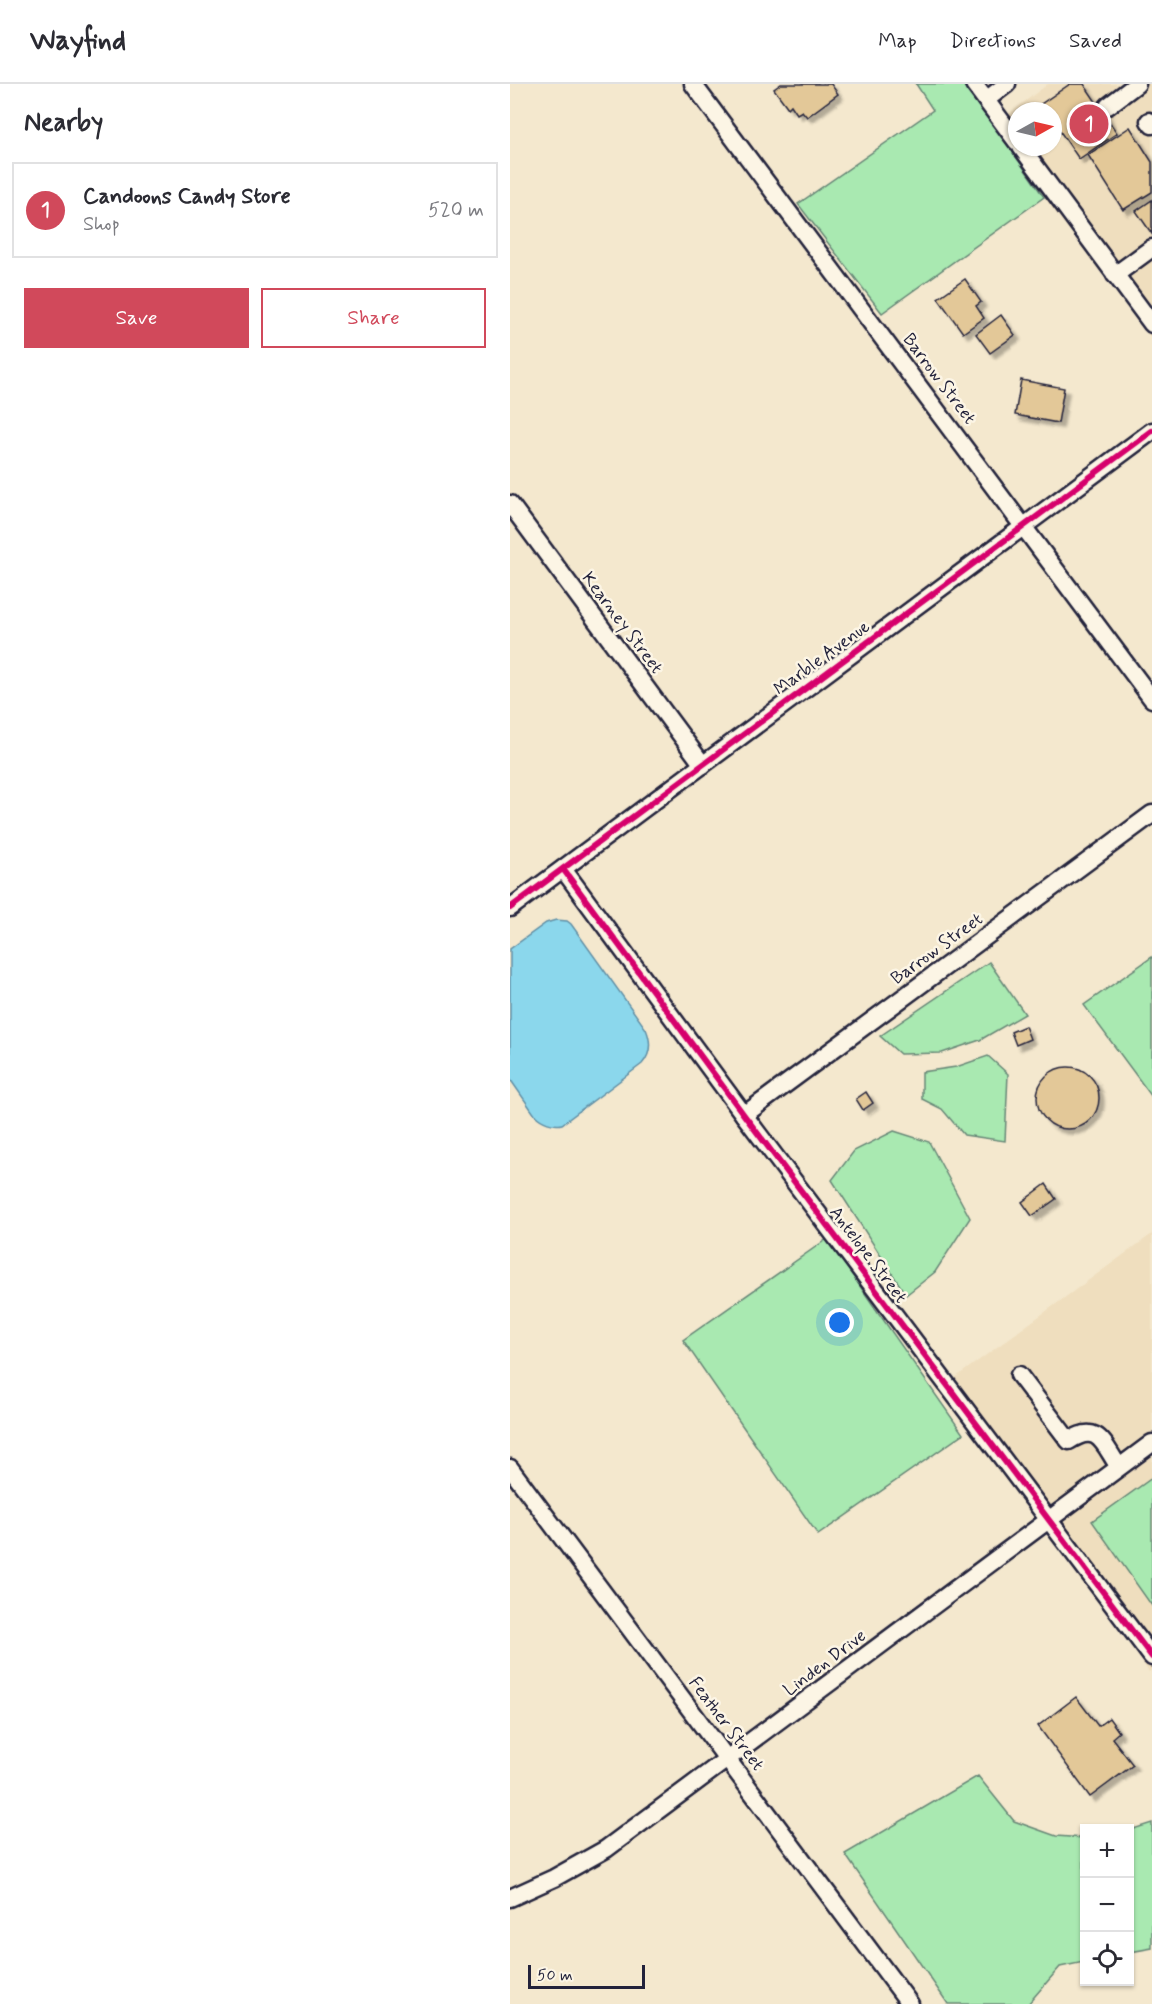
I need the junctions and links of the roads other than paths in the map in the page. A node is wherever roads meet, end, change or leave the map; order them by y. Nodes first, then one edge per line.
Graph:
1 (693, 84) edge
2 (974, 84) edge
3 (1007, 84) edge
4 (1137, 84) edge
5 (986, 100) junction
6 (1108, 106) dead end
7 (1008, 130) edge
8 (1028, 156) edge
9 (1152, 248) edge
10 (1115, 275) junction
11 (1152, 324) edge
12 (1152, 431) edge
13 (510, 504) edge
14 (1025, 526) junction
15 (1152, 699) edge
16 (703, 765) junction
17 (1152, 814) edge
18 (563, 869) junction
19 (510, 908) edge
20 (744, 1115) junction
21 (1019, 1375) dead end
22 (1152, 1443) edge
23 (1119, 1467) junction
24 (510, 1468) edge
25 (1049, 1520) junction
26 (1152, 1657) edge
27 (728, 1760) junction
28 (510, 1899) edge
29 (910, 2004) edge

1 - 14 street, Barrow Street
2 - 5 street
3 - 5 street
4 - 6 street
5 - 7 street
8 - 10 street
9 - 10 street
10 - 11 street
12 - 14 street, Marble Avenue
13 - 16 street, Kearney Street
14 - 15 street, Barrow Street
14 - 16 street, Marble Avenue
16 - 18 street, Marble Avenue
17 - 20 street, Barrow Street
18 - 19 street, Marble Avenue
18 - 20 street, Antelope Street
20 - 25 street, Antelope Street
21 - 23 street
22 - 23 street, Linden Drive
23 - 25 street, Linden Drive
24 - 27 street, Feather Street
25 - 26 street, Antelope Street
25 - 27 street, Linden Drive
27 - 28 street, Linden Drive
27 - 29 street, Feather Street

